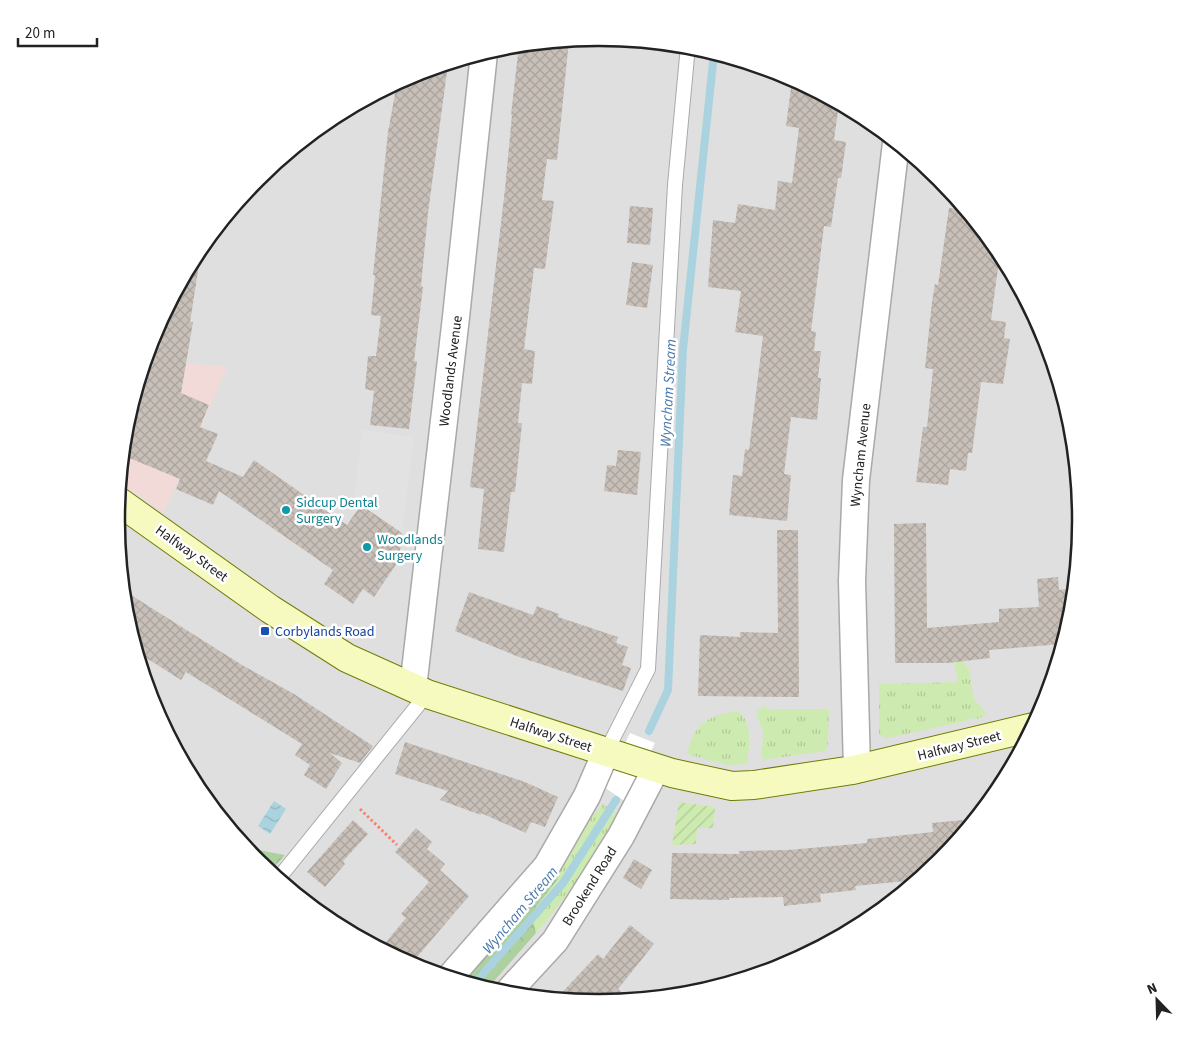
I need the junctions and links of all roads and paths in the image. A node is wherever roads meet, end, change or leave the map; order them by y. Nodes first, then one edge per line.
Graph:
1 (687, 54) edge
2 (483, 60) edge
3 (895, 151) edge
4 (125, 506) edge
5 (420, 691) junction
6 (1024, 728) edge
7 (606, 752) junction
8 (656, 769) junction
9 (857, 769) junction
10 (347, 796) junction
11 (397, 845) dead end
12 (282, 873) edge
13 (455, 972) edge
14 (514, 986) edge

1 - 7 lane
2 - 5 street, Woodlands Avenue
3 - 9 street, Wyncham Avenue
4 - 5 main road, Halfway Street
5 - 7 main road, Halfway Street
5 - 10 lane
6 - 9 main road, Halfway Street
7 - 8 main road, Halfway Street
7 - 13 street
8 - 9 main road, Halfway Street
8 - 14 street, Brookend Road
10 - 11 path
10 - 12 lane

